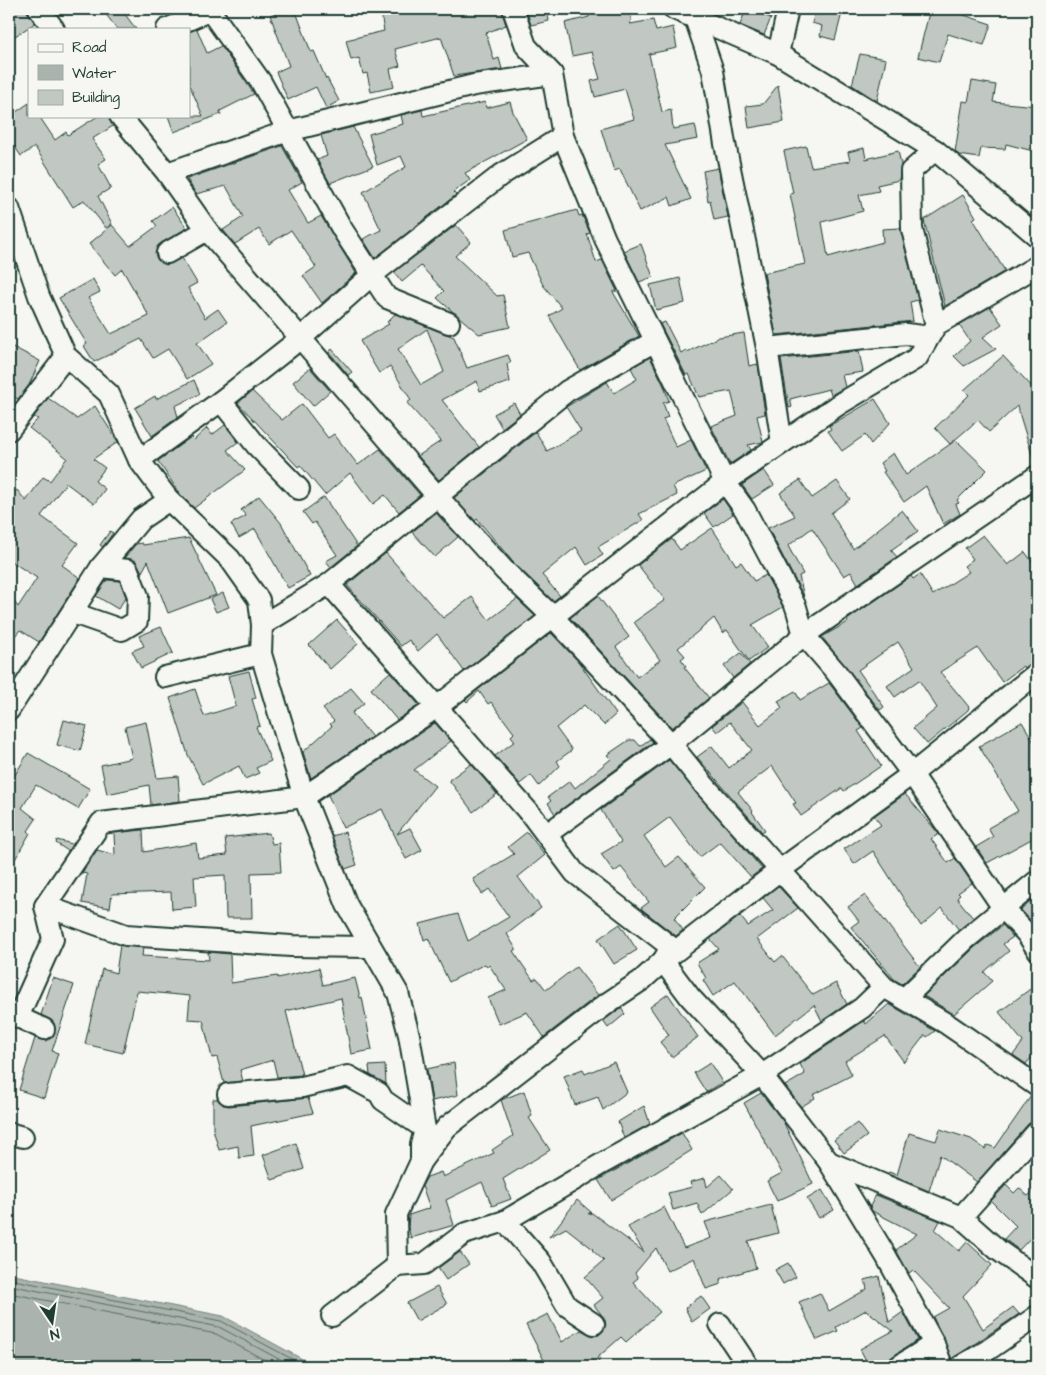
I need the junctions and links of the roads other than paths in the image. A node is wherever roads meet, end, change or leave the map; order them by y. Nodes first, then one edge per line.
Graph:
1 (38, 9) edge
2 (210, 9) edge
3 (514, 9) edge
4 (674, 9) edge
5 (788, 9) edge
6 (697, 13) edge
7 (53, 28) edge
8 (169, 28) edge
9 (778, 54) junction
10 (552, 74) junction
11 (122, 118) edge
12 (288, 130) junction
13 (563, 136) junction
14 (935, 150) junction
15 (167, 174) junction
16 (9, 208) edge
17 (207, 230) junction
18 (1037, 236) edge
19 (167, 253) dead end
20 (1037, 266) edge
21 (373, 274) junction
22 (449, 323) dead end
23 (936, 325) junction
24 (301, 338) junction
25 (655, 341) junction
26 (923, 344) junction
27 (767, 348) junction
28 (66, 356) junction
29 (221, 401) junction
30 (9, 430) edge
31 (782, 443) junction
32 (139, 460) junction
33 (1037, 476) edge
34 (726, 482) junction
35 (299, 489) dead end
36 (437, 496) junction
37 (169, 500) junction
38 (101, 567) junction
39 (329, 584) junction
40 (73, 613) junction
41 (552, 616) junction
42 (262, 625) junction
43 (804, 635) junction
44 (261, 654) junction
45 (1037, 672) edge
46 (164, 677) dead end
47 (437, 707) junction
48 (9, 710) edge
49 (670, 744) junction
50 (912, 774) junction
51 (304, 797) junction
52 (547, 834) junction
53 (780, 870) junction
54 (1037, 881) edge
55 (45, 906) junction
56 (1003, 908) junction
57 (370, 947) junction
58 (1037, 949) edge
59 (663, 961) junction
60 (884, 987) junction
61 (905, 998) junction
62 (14, 1014) edge
63 (44, 1029) dead end
64 (762, 1075) junction
65 (1037, 1086) edge
66 (228, 1094) dead end
67 (425, 1129) junction
68 (1037, 1132) edge
69 (421, 1161) junction
70 (829, 1162) junction
71 (961, 1217) junction
72 (505, 1221) junction
73 (397, 1266) junction
74 (1037, 1278) edge
75 (332, 1316) dead end
76 (1037, 1316) edge
77 (594, 1324) dead end
78 (720, 1324) dead end
79 (934, 1344) junction
80 (748, 1366) edge
81 (899, 1366) edge
82 (942, 1366) edge
83 (961, 1366) edge

1 - 7 street
2 - 8 street
2 - 12 street
3 - 10 street
4 - 6 street
5 - 9 street
6 - 9 street
6 - 27 street
9 - 14 street
10 - 12 street
10 - 13 street
11 - 15 street
12 - 15 street
12 - 21 street
13 - 21 street
13 - 25 street
14 - 18 street
14 - 23 street
15 - 17 street
16 - 28 street
17 - 19 street
17 - 24 street
20 - 23 street
21 - 22 street
21 - 24 street
23 - 26 street
24 - 29 street
24 - 36 street
25 - 34 street
25 - 36 street
26 - 27 street
26 - 31 street
27 - 31 street
28 - 30 street
28 - 32 street
29 - 32 street
29 - 35 street
31 - 34 street
32 - 37 street
33 - 43 street
34 - 41 street
34 - 43 street
36 - 39 street
36 - 41 street
37 - 38 street
37 - 42 street
38 - 40 street
38 - 40 street
39 - 42 street
39 - 47 street
40 - 48 street
41 - 47 street
41 - 49 street
42 - 44 street
43 - 49 street
43 - 50 street
44 - 46 street
44 - 51 street
45 - 50 street
47 - 51 street
47 - 52 street
49 - 52 street
49 - 53 street
50 - 53 street
50 - 56 street
51 - 55 street
51 - 57 street
52 - 59 street
53 - 59 street
53 - 60 street
54 - 56 street
55 - 57 street
55 - 62 street
56 - 58 street
56 - 61 street
57 - 67 street
59 - 64 street
59 - 69 street
60 - 61 street
60 - 64 street
61 - 65 street
62 - 63 street
64 - 70 street
64 - 72 street
66 - 67 street
67 - 69 street
68 - 71 street
69 - 73 street
70 - 71 street
70 - 79 street
71 - 74 street
72 - 73 street
72 - 77 street
73 - 75 street
76 - 83 street
78 - 80 street
79 - 81 street
79 - 82 street

